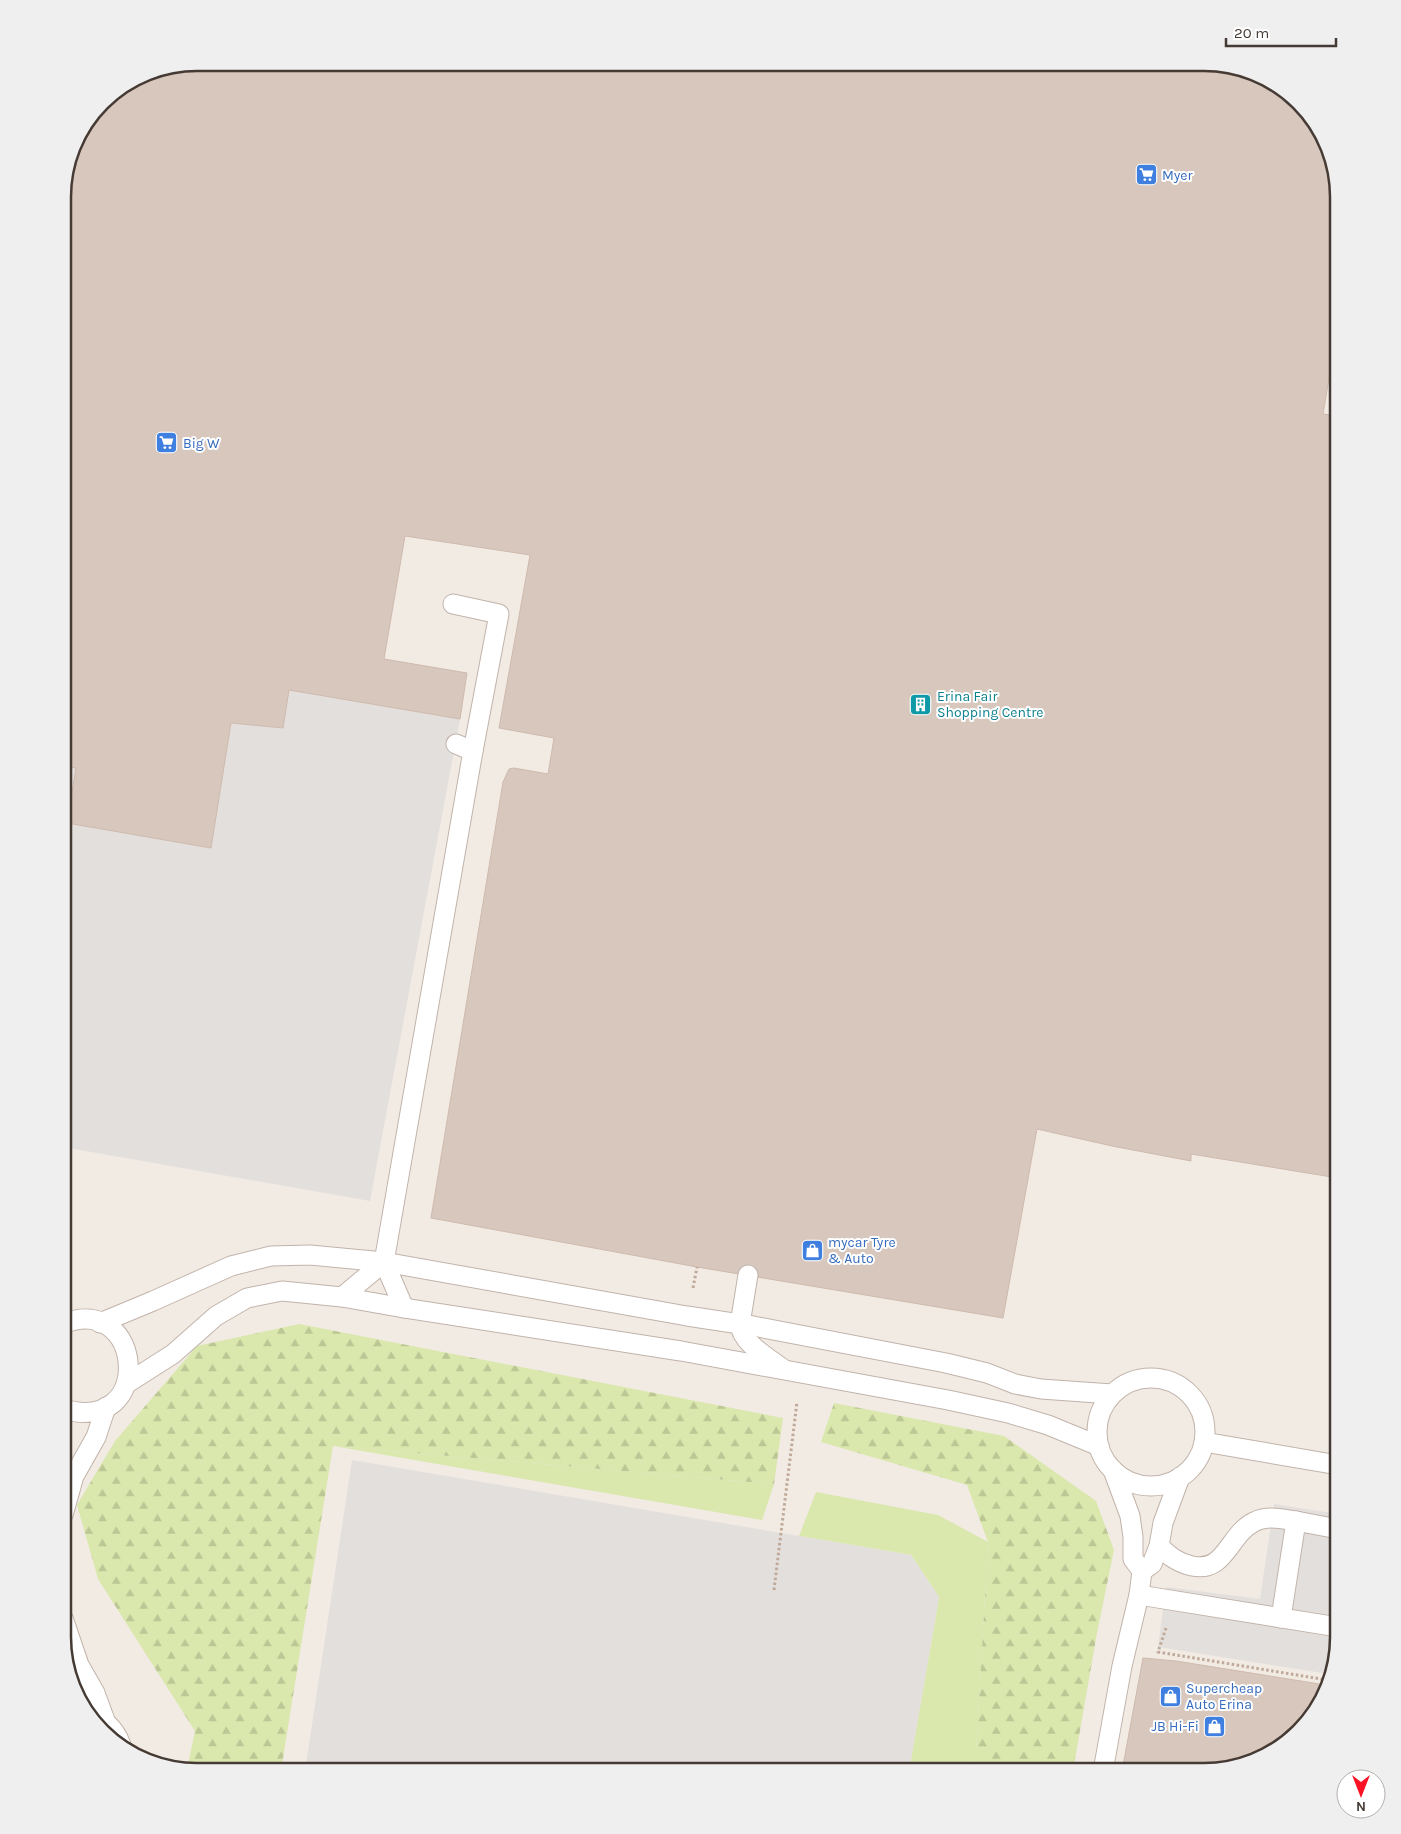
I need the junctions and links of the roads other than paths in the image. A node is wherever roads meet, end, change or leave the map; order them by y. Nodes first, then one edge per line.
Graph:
1 (453, 604) dead end
2 (384, 1262) junction
3 (748, 1276) dead end
4 (342, 1297) junction
5 (404, 1308) junction
6 (71, 1321) edge
7 (100, 1322) junction
8 (740, 1324) junction
9 (786, 1371) junction
10 (126, 1384) junction
11 (1112, 1394) junction
12 (106, 1407) junction
13 (71, 1411) edge
14 (1204, 1442) junction
15 (1099, 1446) junction
16 (1330, 1464) edge
17 (1113, 1470) junction
18 (1180, 1477) junction
19 (71, 1486) edge
20 (1296, 1521) junction
21 (1330, 1527) edge
22 (1159, 1546) junction
23 (1142, 1571) junction
24 (1139, 1595) junction
25 (1281, 1618) junction
26 (1330, 1626) edge
27 (71, 1644) edge
28 (103, 1721) edge
29 (106, 1723) junction
30 (111, 1729) edge
31 (1105, 1763) edge

1 - 2 lane
2 - 4 lane
2 - 5 lane
2 - 7 lane
2 - 8 lane
3 - 8 lane
4 - 5 lane
4 - 10 lane
5 - 9 lane
6 - 7 lane
7 - 10 lane
8 - 9 lane
8 - 11 lane
9 - 15 lane
10 - 12 lane
11 - 14 lane
11 - 15 lane
12 - 13 lane
12 - 19 lane
14 - 16 lane
14 - 18 lane
15 - 17 lane
17 - 18 lane
17 - 23 lane
18 - 22 lane
20 - 21 lane
20 - 22 lane
20 - 25 lane
22 - 23 lane
23 - 24 lane
24 - 25 lane
24 - 31 lane
25 - 26 lane
27 - 29 lane
28 - 29 lane
29 - 30 lane

